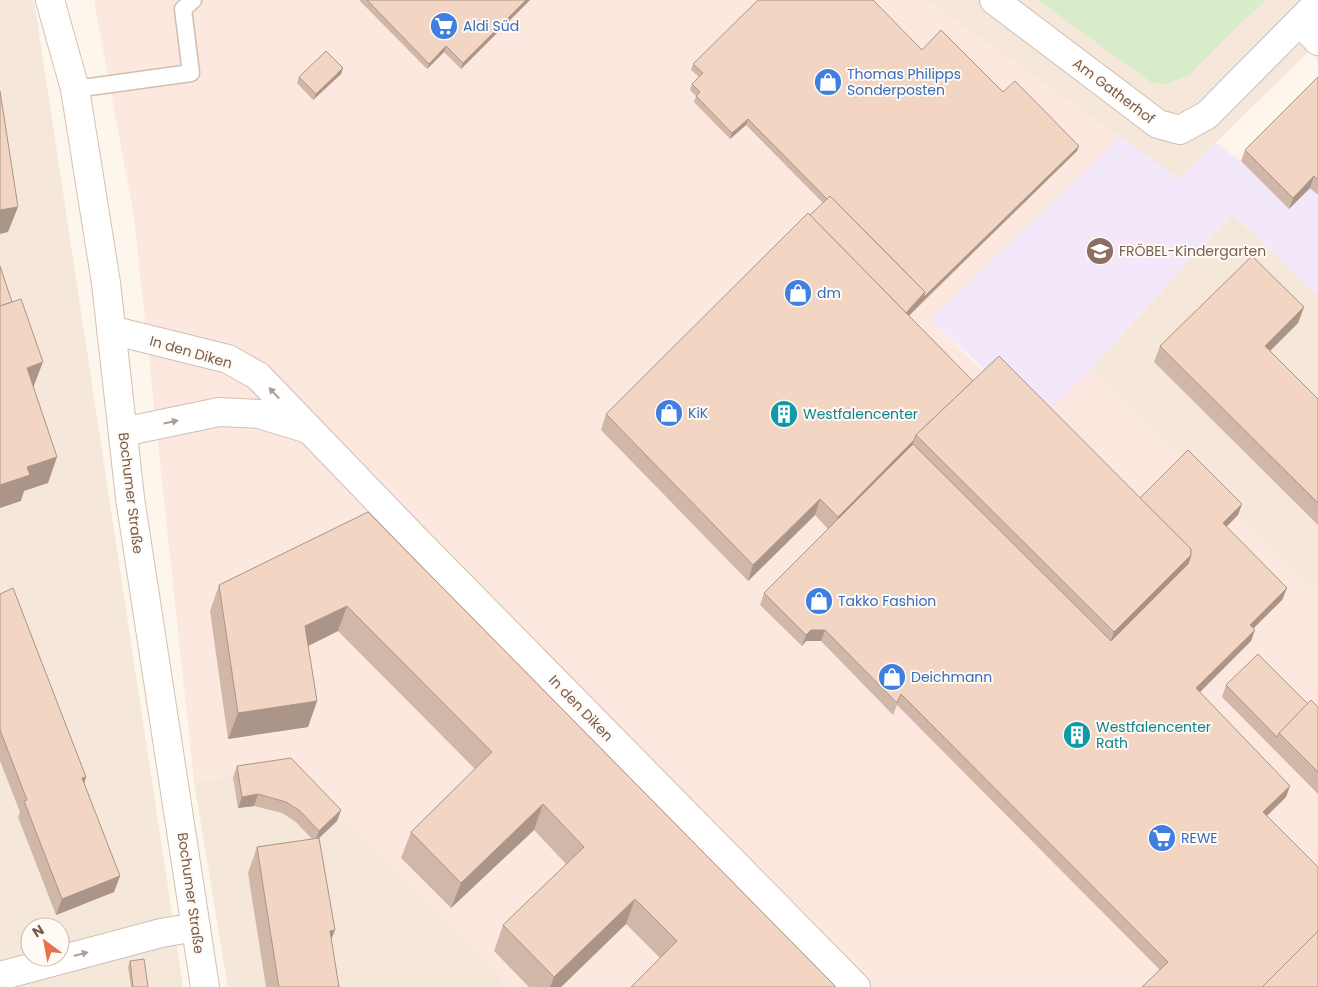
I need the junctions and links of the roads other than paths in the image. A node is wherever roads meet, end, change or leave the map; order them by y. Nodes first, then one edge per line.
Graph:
1 (50, 0) edge
2 (193, 0) edge
3 (994, 0) edge
4 (1312, 22) edge
5 (75, 89) junction
6 (111, 330) junction
7 (307, 429) junction
8 (123, 432) junction
9 (196, 928) junction
10 (0, 976) edge
11 (205, 987) edge
12 (856, 987) edge

1 - 5 street, Bochumer Straße
2 - 5 lane
3 - 4 street, Am Gatherhof
5 - 6 street, Bochumer Straße
7 -> 6 street, In den Diken
6 - 8 street, Bochumer Straße
8 -> 7 street, In den Diken
7 - 12 street, In den Diken
8 - 9 street, Bochumer Straße
10 -> 9 street
9 - 11 street, Bochumer Straße

